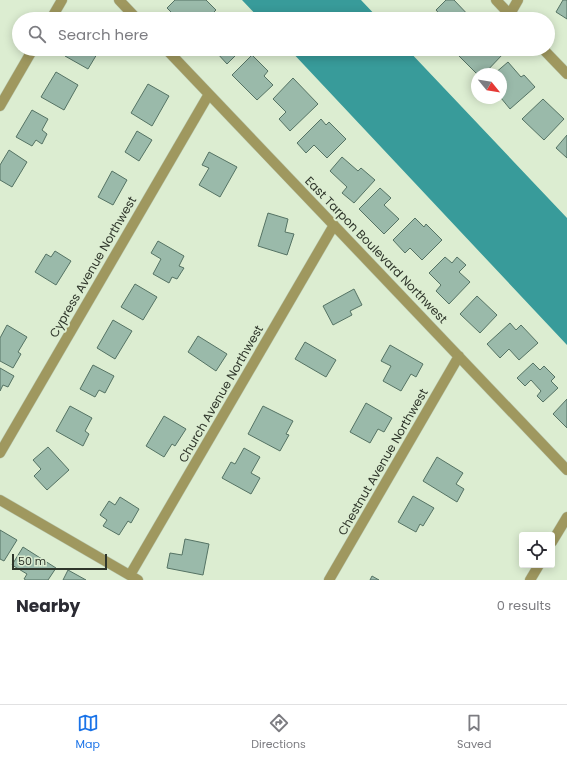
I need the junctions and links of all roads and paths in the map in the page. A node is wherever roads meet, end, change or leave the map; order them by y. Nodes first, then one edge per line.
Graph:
1 (62, 0) edge
2 (119, 0) edge
3 (496, 0) edge
4 (518, 0) edge
5 (55, 12) edge
6 (130, 12) edge
7 (507, 12) edge
8 (514, 12) edge
9 (29, 56) edge
10 (173, 56) edge
11 (550, 56) edge
12 (567, 74) edge
13 (208, 94) junction
14 (0, 106) edge
15 (334, 225) junction
16 (459, 356) junction
17 (0, 453) edge
18 (567, 470) edge
19 (0, 500) edge
20 (567, 517) edge
21 (555, 537) edge
22 (537, 568) edge
23 (134, 578) edge
24 (329, 580) edge
25 (530, 580) edge

1 - 5 street
2 - 6 street
3 - 7 street
4 - 8 street
9 - 14 street
10 - 13 street, East Tarpon Boulevard Northwest
11 - 12 street
13 - 15 street, East Tarpon Boulevard Northwest
13 - 17 street, Cypress Avenue Northwest
15 - 16 street, East Tarpon Boulevard Northwest
15 - 23 street, Church Avenue Northwest
16 - 18 street, East Tarpon Boulevard Northwest
16 - 24 street, Chestnut Avenue Northwest
19 - 23 street
20 - 21 street
22 - 25 street

